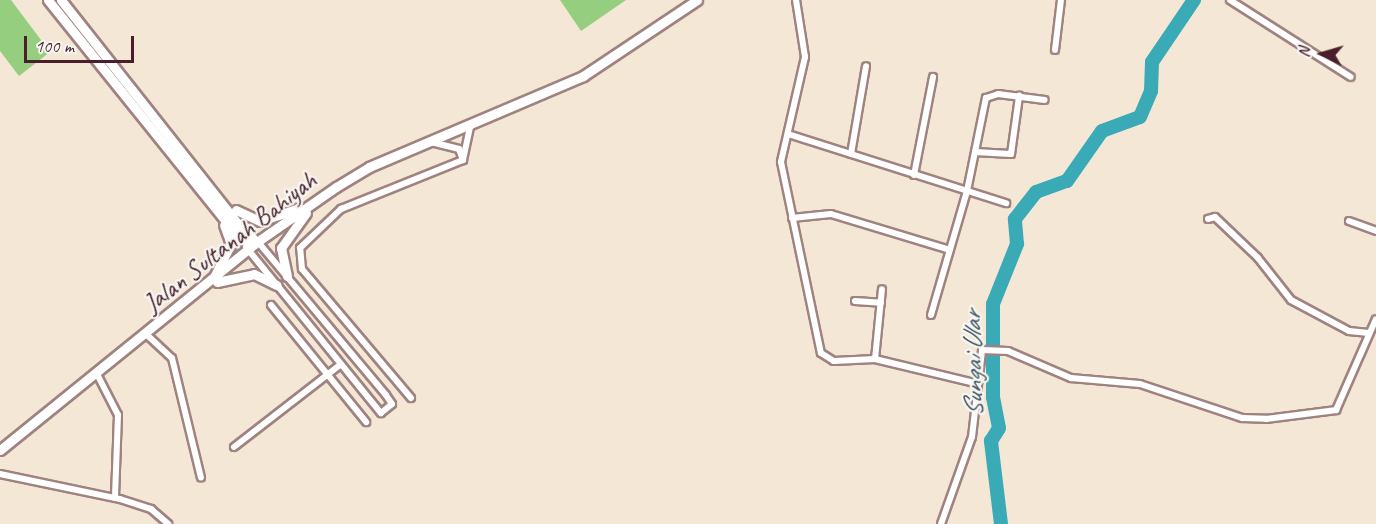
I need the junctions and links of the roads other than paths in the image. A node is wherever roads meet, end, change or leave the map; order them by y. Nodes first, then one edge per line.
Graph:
1 (48, 0) edge
2 (61, 0) edge
3 (697, 0) edge
4 (796, 0) edge
5 (1061, 0) edge
6 (1230, 0) edge
7 (1055, 50) dead end
8 (866, 66) dead end
9 (933, 77) dead end
10 (1351, 77) dead end
11 (115, 83) junction
12 (1019, 96) junction
13 (1045, 100) dead end
14 (150, 107) junction
15 (470, 126) junction
16 (788, 134) junction
17 (430, 142) junction
18 (975, 152) junction
19 (851, 154) junction
20 (464, 160) junction
21 (914, 175) junction
22 (199, 187) junction
23 (967, 191) junction
24 (218, 195) junction
25 (210, 201) junction
26 (1006, 203) dead end
27 (313, 204) junction
28 (792, 218) junction
29 (1208, 219) dead end
30 (1349, 221) dead end
31 (1376, 231) edge
32 (253, 245) junction
33 (950, 250) junction
34 (287, 276) junction
35 (209, 285) junction
36 (277, 285) junction
37 (882, 289) dead end
38 (855, 301) dead end
39 (881, 303) junction
40 (271, 305) dead end
41 (931, 315) dead end
42 (1376, 318) edge
43 (1370, 333) junction
44 (146, 334) junction
45 (874, 359) junction
46 (341, 364) junction
47 (97, 374) junction
48 (328, 374) junction
49 (975, 382) junction
50 (399, 386) junction
51 (386, 395) junction
52 (411, 398) dead end
53 (366, 422) dead end
54 (234, 447) dead end
55 (0, 450) edge
56 (0, 474) edge
57 (201, 478) dead end
58 (115, 498) junction
59 (168, 524) edge
60 (941, 524) edge

1 - 11 main road
2 - 14 main road
3 - 15 main road, Jalan Sultanah Bahiyah
4 - 16 street
5 - 7 street
6 - 10 street
8 - 19 street
9 - 21 street
11 - 14 main road
11 - 22 main road
12 - 13 street
12 - 18 street
12 - 18 street
14 - 22 main road
14 - 24 main road
15 - 17 main road, Jalan Sultanah Bahiyah
15 - 20 street
16 - 19 street
16 - 28 street
17 - 20 street
17 - 27 main road, Jalan Sultanah Bahiyah
18 - 23 street
19 - 21 street
20 - 50 street
21 - 23 street
22 - 25 main road
23 - 26 street
23 - 33 street
24 - 27 main road
24 - 32 main road
25 - 32 main road
25 - 35 main road
27 - 32 main road, Jalan Sultanah Bahiyah
27 - 34 main road
28 - 33 street
28 - 45 street
29 - 43 street
30 - 31 street
32 - 34 street
32 - 35 main road, Jalan Sultanah Bahiyah
32 - 36 street
33 - 41 street
34 - 51 street
35 - 36 main road
35 - 44 main road, Jalan Sultanah Bahiyah
36 - 46 street
37 - 39 street
38 - 39 street
39 - 45 street
40 - 48 street
42 - 43 street
43 - 49 street
44 - 47 main road, Jalan Sultanah Bahiyah
44 - 57 street
45 - 49 street
46 - 48 street
46 - 51 street
47 - 55 main road, Jalan Sultanah Bahiyah
47 - 58 street
48 - 53 street
48 - 54 street
49 - 60 street
50 - 51 street
50 - 52 street
56 - 58 street
58 - 59 street

